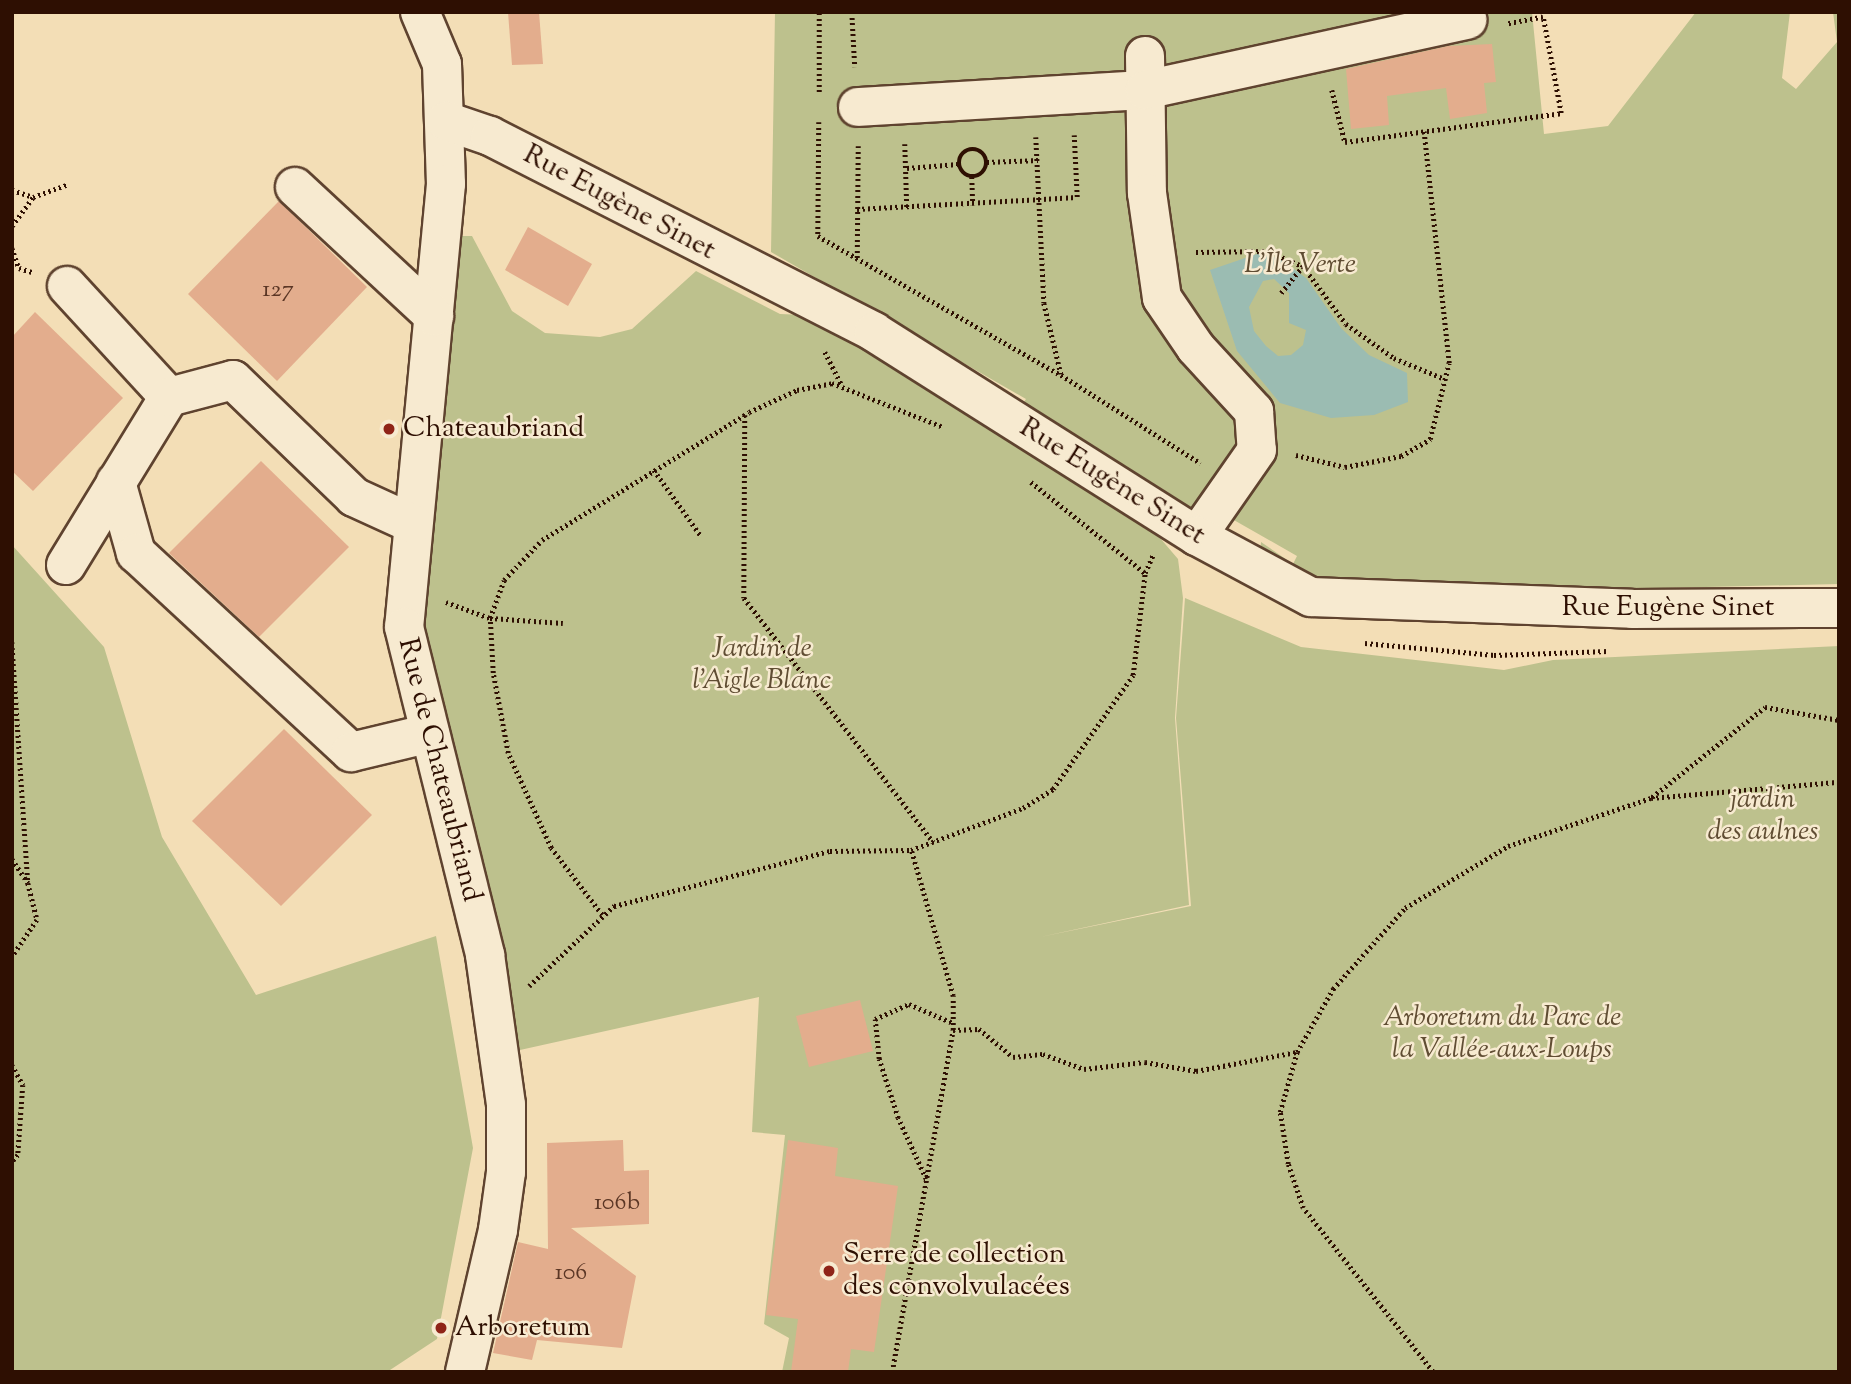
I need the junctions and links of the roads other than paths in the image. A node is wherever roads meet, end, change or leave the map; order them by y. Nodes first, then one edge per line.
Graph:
1 (420, 12) edge
2 (1467, 20) road end
3 (1145, 73) junction
4 (858, 107) road end
5 (446, 121) junction
6 (295, 187) dead end
7 (67, 286) dead end
8 (434, 316) junction
9 (169, 397) junction
10 (116, 482) junction
11 (413, 524) junction
12 (1190, 533) junction
13 (66, 565) dead end
14 (1839, 608) edge
15 (430, 733) junction
16 (465, 1372) edge

1 - 5 street, Rue de Chateaubriand
2 - 3 street
3 - 4 street
3 - 12 street
5 - 8 street, Rue de Chateaubriand
5 - 12 street, Rue Eugène Sinet
6 - 8 street
7 - 9 street
8 - 11 street, Rue de Chateaubriand
9 - 10 street
9 - 11 street
10 - 13 street
10 - 15 street
11 - 15 street, Rue de Chateaubriand
12 - 14 street, Rue Eugène Sinet
15 - 16 street, Rue de Chateaubriand

